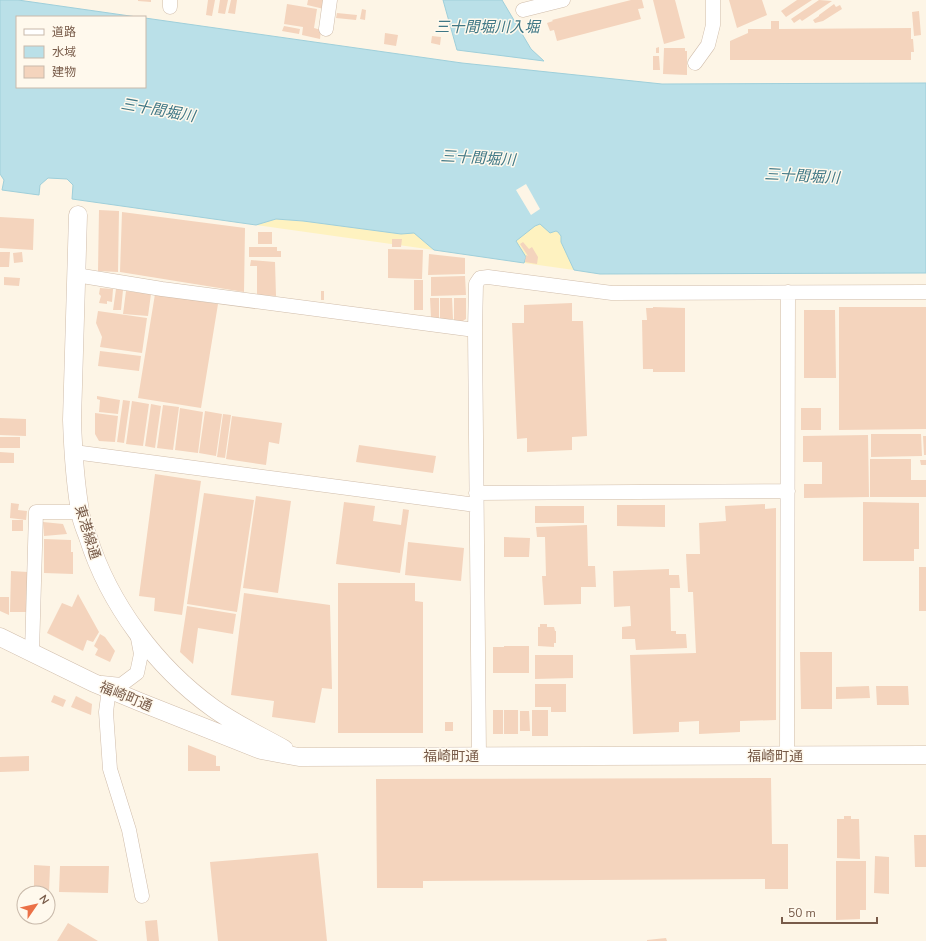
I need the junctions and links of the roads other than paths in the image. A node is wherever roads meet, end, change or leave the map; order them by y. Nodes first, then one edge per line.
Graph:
1 (330, 0) edge
2 (563, 0) edge
3 (712, 0) edge
4 (524, 10) dead end
5 (326, 29) dead end
6 (695, 63) dead end
7 (78, 215) dead end
8 (76, 275) junction
9 (788, 292) junction
10 (926, 292) edge
11 (475, 330) junction
12 (74, 452) junction
13 (788, 491) junction
14 (476, 499) junction
15 (80, 512) junction
16 (137, 632) junction
17 (0, 637) edge
18 (32, 652) junction
19 (101, 686) junction
20 (926, 755) edge
21 (479, 756) junction
22 (787, 756) junction
23 (299, 757) junction
24 (142, 896) dead end

1 - 5 street
2 - 4 street
3 - 6 street
7 - 8 street, 東港線通
8 - 11 street
8 - 12 street, 東港線通
9 - 10 street
9 - 11 street
9 - 13 street
11 - 14 street
12 - 14 street
12 - 15 street, 東港線通
13 - 14 street
13 - 22 street
14 - 21 street
15 - 16 street, 東港線通
15 - 18 street
16 - 19 street
16 - 23 street, 東港線通
17 - 18 street, 福崎町通
18 - 19 street, 福崎町通
19 - 23 street, 福崎町通
19 - 24 street
20 - 22 street, 福崎町通
21 - 22 street, 福崎町通
21 - 23 street, 福崎町通

